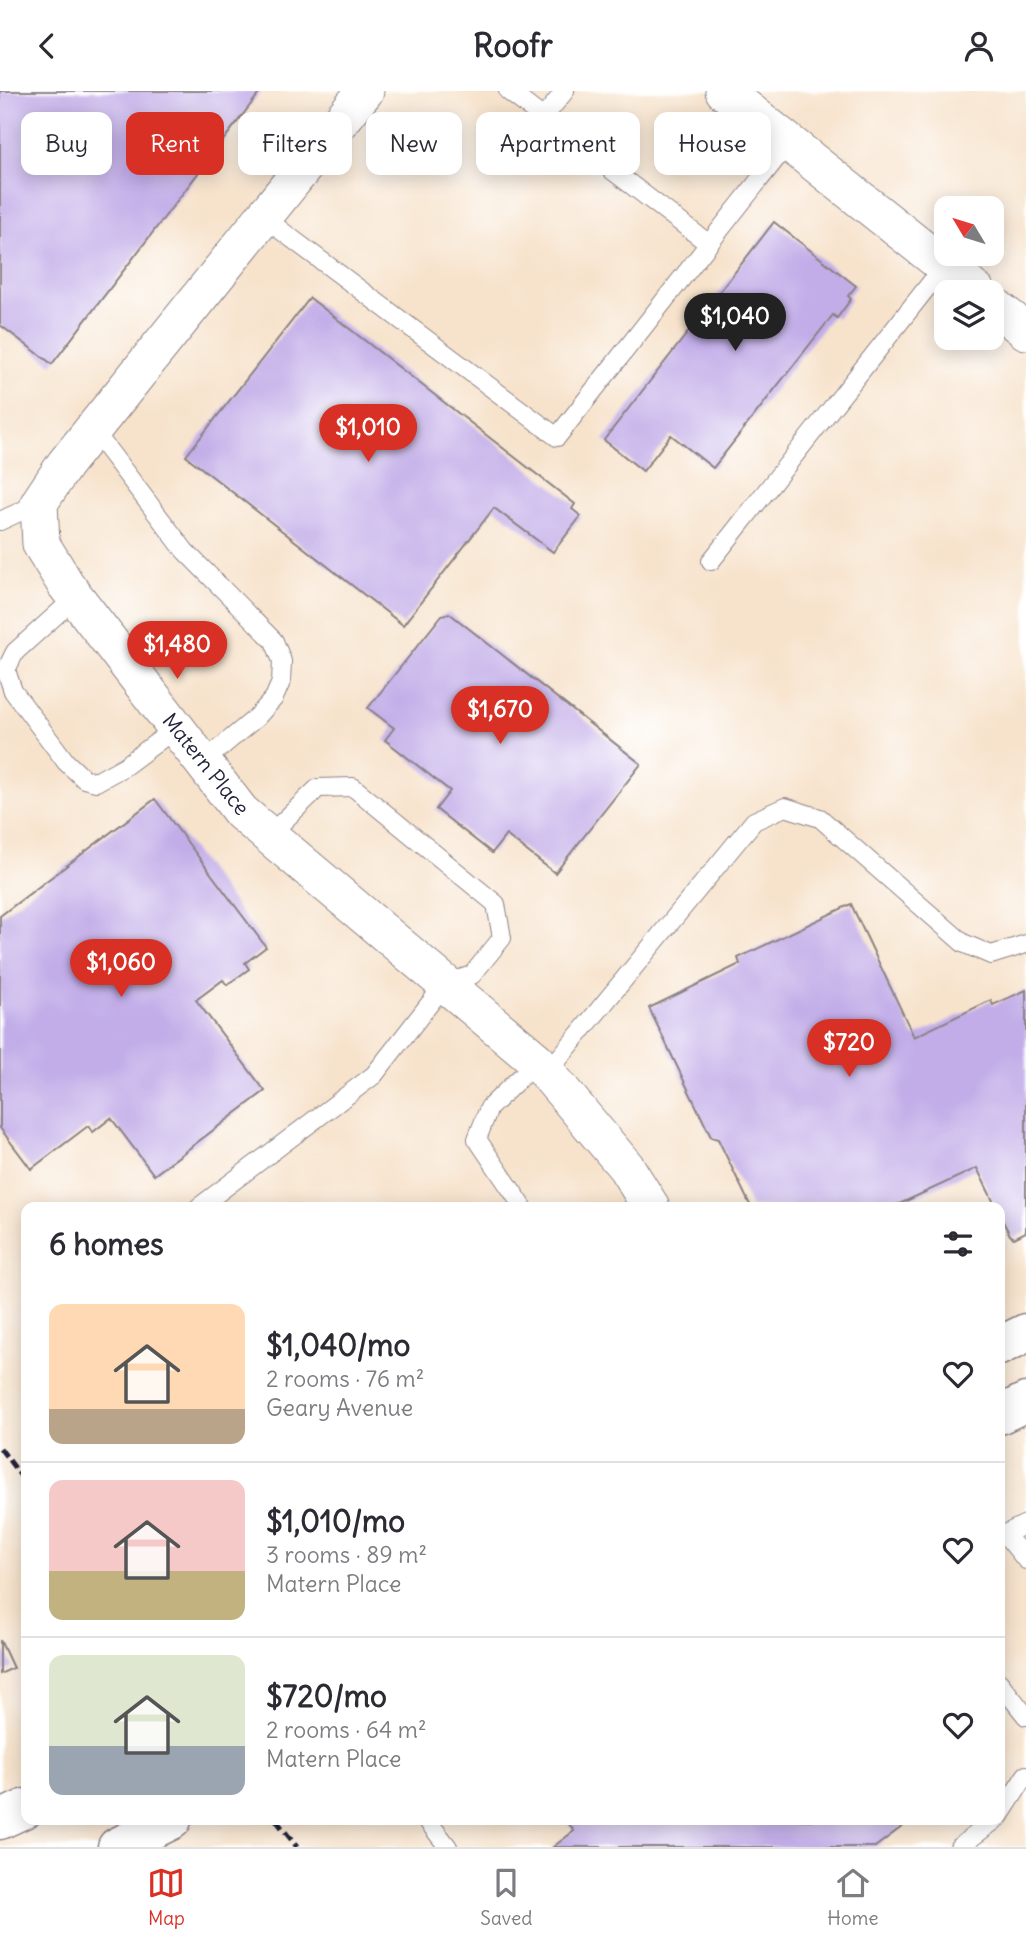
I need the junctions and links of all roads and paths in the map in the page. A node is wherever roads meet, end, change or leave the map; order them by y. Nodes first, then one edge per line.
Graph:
1 (365, 91) edge
2 (509, 91) edge
3 (565, 91) edge
4 (724, 91) edge
5 (535, 112) edge
6 (548, 112) edge
7 (789, 142) junction
8 (618, 175) edge
9 (263, 217) junction
10 (709, 244) junction
11 (934, 258) edge
12 (944, 266) joint
13 (962, 280) edge
14 (1004, 314) edge
15 (1026, 331) edge
16 (93, 430) junction
17 (39, 503) junction
18 (0, 521) edge
19 (710, 561) dead end
20 (76, 597) junction
21 (176, 728) junction
22 (203, 762) junction
23 (269, 835) junction
24 (1026, 944) edge
25 (445, 984) junction
26 (542, 1067) junction
27 (206, 1202) edge
28 (520, 1202) edge
29 (648, 1202) edge
30 (1026, 1333) edge
31 (1005, 1343) edge
32 (1026, 1402) edge
33 (1005, 1412) edge
34 (1026, 1524) edge
35 (1005, 1534) edge
36 (1005, 1539) edge
37 (1026, 1560) edge
38 (1005, 1690) edge
39 (1026, 1716) edge
40 (1026, 1775) edge
41 (1005, 1807) edge
42 (21, 1810) edge
43 (0, 1820) edge
44 (162, 1825) edge
45 (432, 1825) edge
46 (989, 1825) edge
47 (117, 1847) edge
48 (447, 1847) edge
49 (959, 1847) edge

1 - 9 street
2 - 5 lane
3 - 6 lane
4 - 7 street
7 - 10 lane
7 - 11 street
8 - 10 lane
9 - 10 lane
9 - 16 street
12 - 13 street
12 - 19 lane
14 - 15 street
16 - 17 street
16 - 22 lane
17 - 18 lane
17 - 20 street, Matern Place
20 - 21 street, Matern Place
20 - 21 lane
21 - 22 street, Matern Place
22 - 23 street, Matern Place
23 - 25 street, Matern Place
23 - 25 lane
24 - 26 lane
25 - 26 street, Matern Place
25 - 27 lane
26 - 28 lane
26 - 29 street, Matern Place
30 - 31 main road
32 - 33 main road
34 - 35 lane
36 - 37 lane
38 - 39 lane
40 - 41 lane
42 - 43 main road
44 - 47 main road
45 - 48 lane
46 - 49 lane

